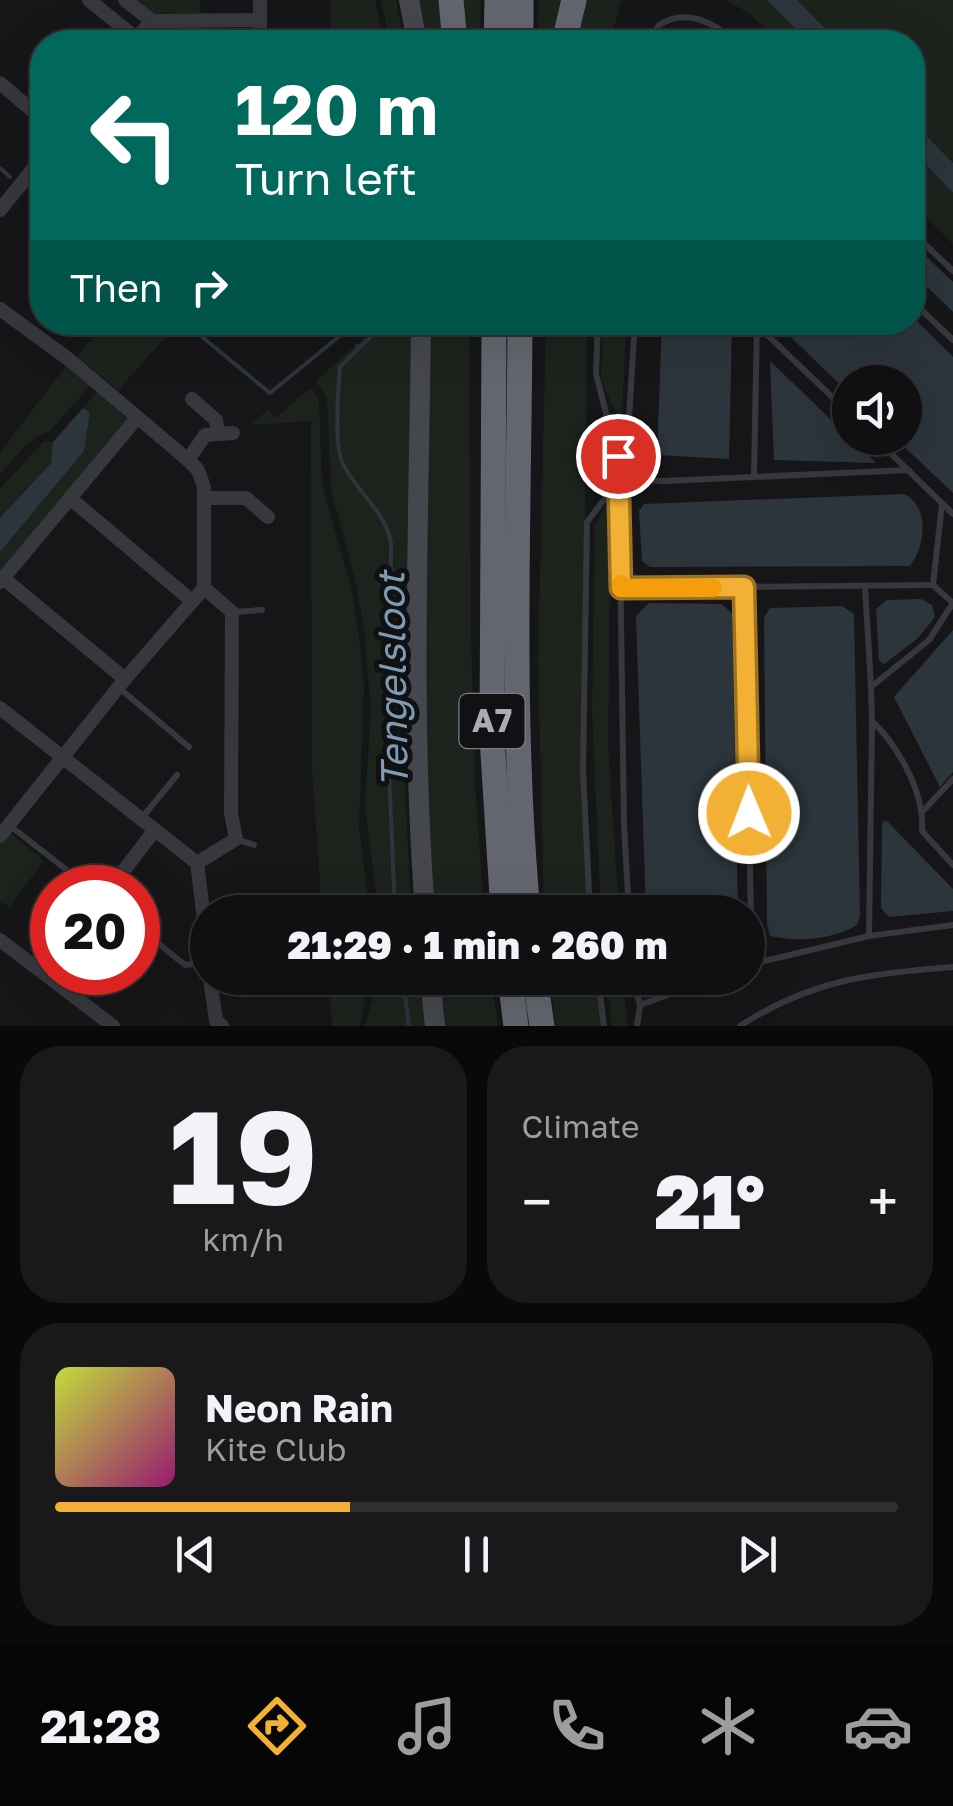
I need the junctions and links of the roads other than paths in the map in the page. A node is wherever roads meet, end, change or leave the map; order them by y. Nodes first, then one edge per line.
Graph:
1 (90, 0) edge
2 (124, 0) edge
3 (260, 0) edge
4 (409, 0) edge
5 (450, 0) edge
6 (497, 0) edge
7 (522, 0) edge
8 (574, 0) edge
9 (260, 20) junction
10 (152, 21) junction
11 (717, 27) junction
12 (124, 30) edge
13 (144, 30) edge
14 (260, 30) edge
15 (415, 30) edge
16 (454, 30) edge
17 (496, 30) edge
18 (521, 30) edge
19 (567, 30) edge
20 (656, 30) edge
21 (718, 30) edge
22 (721, 30) edge
23 (0, 83) edge
24 (30, 108) edge
25 (30, 173) edge
26 (0, 210) edge
27 (925, 244) edge
28 (953, 271) edge
29 (0, 308) edge
30 (925, 313) edge
31 (30, 330) edge
32 (36, 335) edge
33 (421, 335) edge
34 (478, 335) edge
35 (494, 335) edge
36 (520, 335) edge
37 (536, 335) edge
38 (598, 335) edge
39 (634, 335) edge
40 (757, 335) edge
41 (769, 335) edge
42 (953, 340) edge
43 (832, 396) edge
44 (192, 400) dead end
45 (137, 418) junction
46 (894, 455) edge
47 (188, 460) junction
48 (910, 470) junction
49 (754, 476) junction
50 (619, 480) junction
51 (70, 498) junction
52 (204, 498) junction
53 (942, 504) junction
54 (953, 514) edge
55 (268, 517) dead end
56 (493, 530) junction
57 (2, 580) edge
58 (518, 584) junction
59 (933, 585) junction
60 (864, 586) junction
61 (744, 587) junction
62 (204, 588) junction
63 (621, 588) junction
64 (192, 601) junction
65 (262, 610) dead end
66 (232, 612) junction
67 (121, 683) junction
68 (871, 687) junction
69 (0, 708) edge
70 (872, 721) junction
71 (189, 747) dead end
72 (61, 757) junction
73 (178, 775) dead end
74 (953, 779) edge
75 (924, 810) junction
76 (140, 820) junction
77 (4, 830) edge
78 (154, 831) junction
79 (236, 838) junction
80 (254, 845) dead end
81 (197, 862) junction
82 (56, 865) edge
83 (128, 865) edge
84 (953, 865) edge
85 (201, 895) edge
86 (424, 895) edge
87 (502, 895) edge
88 (527, 895) edge
89 (588, 895) edge
90 (628, 895) edge
91 (749, 895) edge
92 (953, 925) edge
93 (869, 936) junction
94 (0, 940) edge
95 (160, 945) edge
96 (765, 960) edge
97 (30, 963) edge
98 (190, 964) edge
99 (953, 967) edge
100 (72, 995) edge
101 (212, 995) edge
102 (432, 995) edge
103 (512, 995) edge
104 (537, 995) edge
105 (600, 995) edge
106 (637, 995) edge
107 (667, 995) edge
108 (640, 1005) junction
109 (216, 1024) edge
110 (112, 1026) edge
111 (435, 1026) edge
112 (516, 1026) edge
113 (542, 1026) edge
114 (604, 1026) edge
115 (636, 1026) edge
116 (740, 1026) edge

1 - 12 street
2 - 10 street
3 - 9 street
4 - 15 street
5 - 16 highway
6 - 17 highway
7 - 18 highway
8 - 19 highway
9 - 10 street
9 - 14 street
10 - 13 street
11 - 20 lane
11 - 21 lane
11 - 22 lane
23 - 24 street
25 - 26 street
27 - 28 lane
29 - 31 street
30 - 42 lane
32 - 45 street
33 - 86 street
34 - 56 highway, A7
35 - 56 highway, A7
36 - 58 highway, A7
37 - 58 highway, A7
38 - 50 lane
39 - 50 lane
40 - 49 lane
41 - 43 lane
44 - 47 street
45 - 47 street
45 - 51 street
46 - 48 lane
47 - 52 street
48 - 49 lane
48 - 53 lane
49 - 50 lane
50 - 63 lane
50 - 89 lane
51 - 57 street
51 - 64 street
52 - 55 street
52 - 62 street
53 - 54 lane
53 - 59 lane
56 - 87 highway, A7
57 - 67 street
58 - 88 highway, A7
59 - 60 lane
59 - 68 lane
60 - 61 lane
60 - 68 lane
61 - 63 lane
61 - 91 lane
62 - 64 street
62 - 66 street
63 - 90 lane
64 - 67 street
65 - 66 lane
66 - 79 street
67 - 71 lane
67 - 72 street
68 - 70 lane
69 - 72 street
70 - 75 lane
70 - 93 lane
72 - 76 street
72 - 77 street
73 - 76 lane
74 - 75 lane
75 - 84 lane
76 - 78 street
77 - 82 lane
78 - 81 street
78 - 83 street
79 - 80 lane
79 - 81 street
81 - 85 street
92 - 93 lane
93 - 96 lane
94 - 97 street
95 - 98 lane
99 - 116 lane
100 - 110 street
101 - 109 street
102 - 111 street
103 - 112 highway
104 - 113 highway
105 - 114 lane
106 - 108 lane
107 - 108 lane
108 - 115 lane

